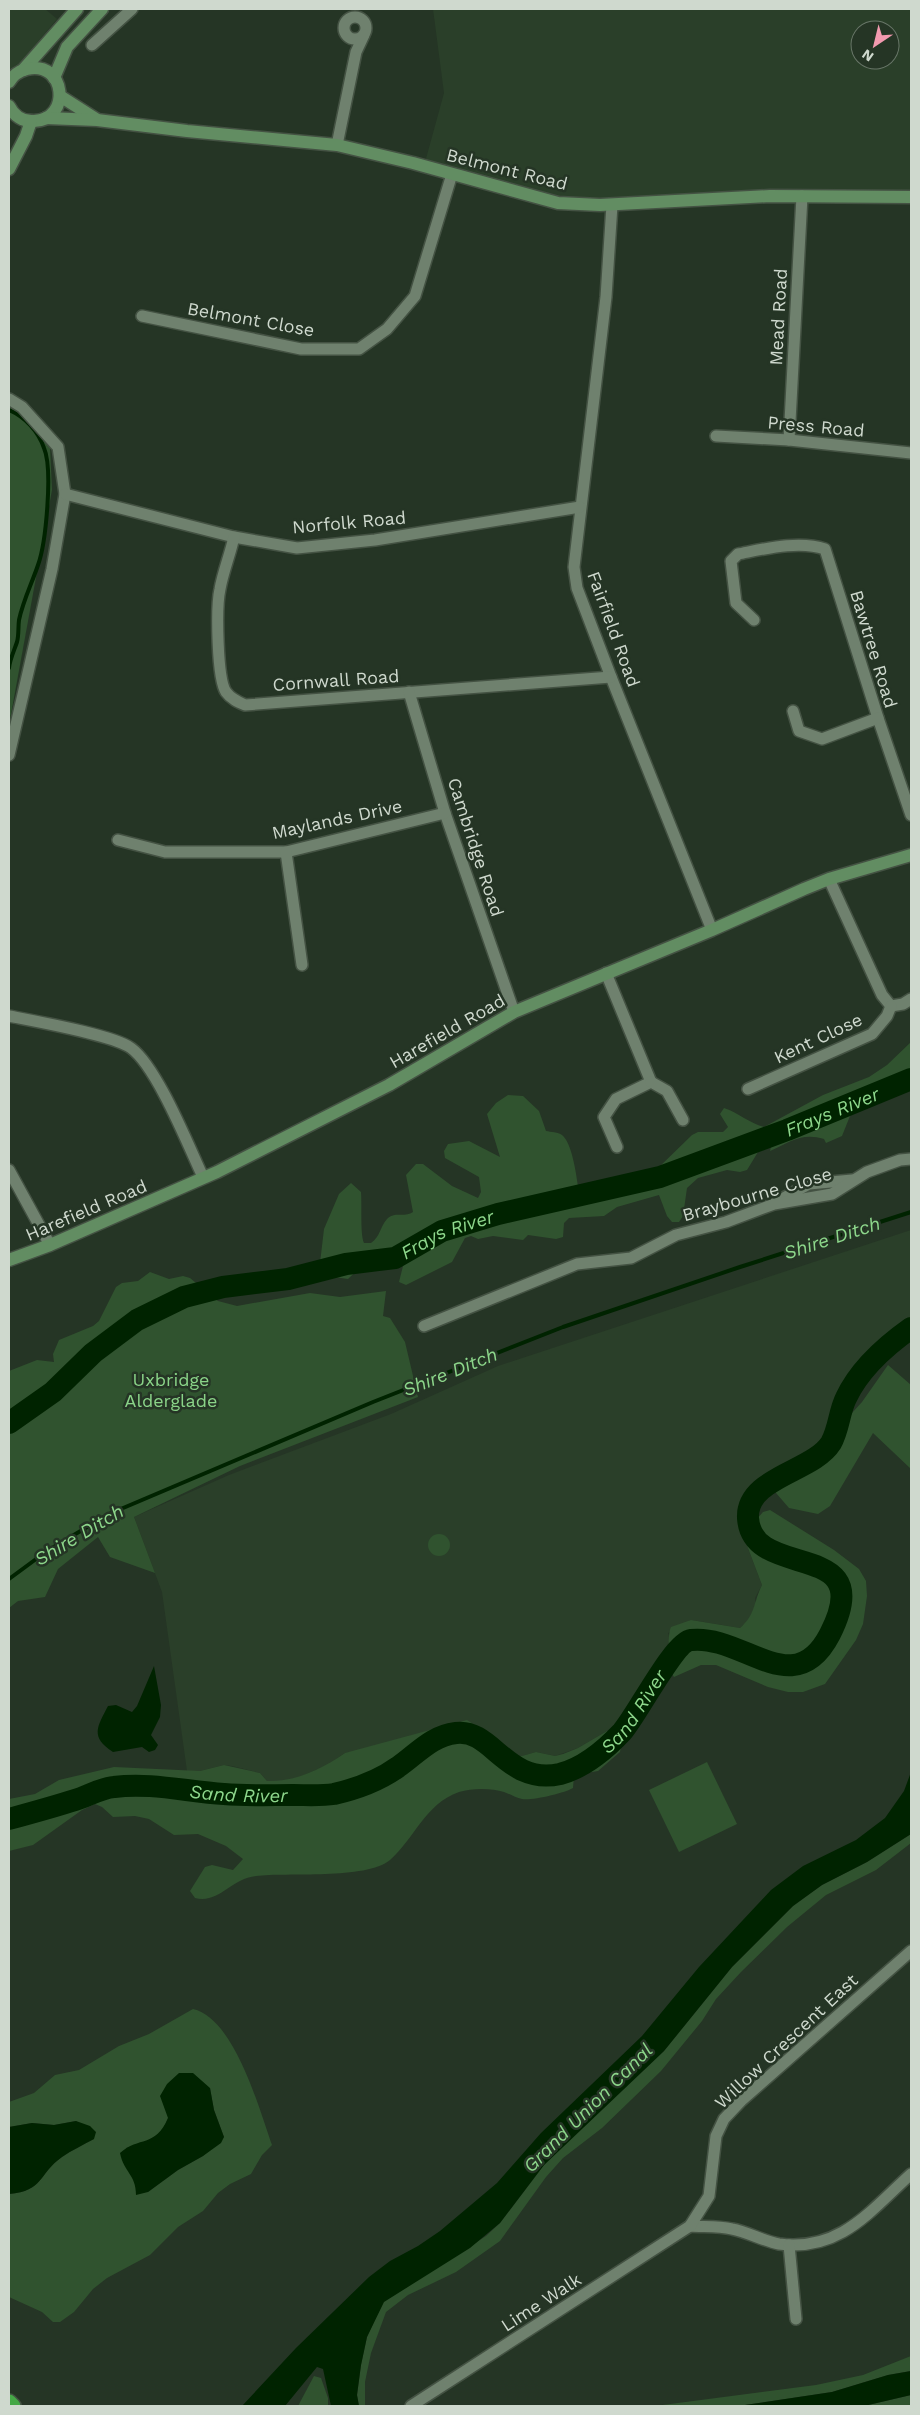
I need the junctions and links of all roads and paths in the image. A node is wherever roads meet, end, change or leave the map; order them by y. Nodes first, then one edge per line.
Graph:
1 (77, 9) edge
2 (102, 9) edge
3 (132, 9) edge
4 (346, 34) junction
5 (364, 35) junction
6 (92, 46) dead end
7 (356, 52) junction
8 (23, 70) junction
9 (54, 78) junction
10 (9, 82) edge
11 (60, 96) junction
12 (9, 106) edge
13 (46, 118) junction
14 (97, 120) junction
15 (30, 121) junction
16 (337, 145) junction
17 (9, 169) edge
18 (452, 174) junction
19 (802, 196) junction
20 (911, 197) edge
21 (612, 205) junction
22 (142, 316) dead end
23 (9, 399) edge
24 (716, 436) dead end
25 (789, 440) junction
26 (911, 453) edge
27 (65, 494) junction
28 (580, 507) junction
29 (234, 537) junction
30 (754, 620) dead end
31 (611, 678) junction
32 (409, 692) junction
33 (793, 711) dead end
34 (878, 718) junction
35 (9, 755) edge
36 (445, 813) junction
37 (911, 815) edge
38 (118, 840) dead end
39 (286, 852) junction
40 (911, 855) edge
41 (829, 879) junction
42 (712, 930) junction
43 (302, 965) dead end
44 (606, 973) junction
45 (911, 999) edge
46 (891, 1006) junction
47 (514, 1012) junction
48 (9, 1016) edge
49 (651, 1082) junction
50 (748, 1089) dead end
51 (682, 1120) dead end
52 (617, 1147) dead end
53 (911, 1149) edge
54 (906, 1159) edge
55 (9, 1170) edge
56 (203, 1177) junction
57 (50, 1245) junction
58 (9, 1260) edge
59 (424, 1326) dead end
60 (911, 1951) edge
61 (911, 2174) edge
62 (690, 2226) junction
63 (789, 2244) junction
64 (796, 2319) dead end
65 (9, 2402) edge
66 (13, 2406) edge
67 (411, 2406) edge

1 - 8 main road
2 - 9 main road
3 - 6 street
4 - 5 street
4 - 5 street
4 - 7 street
5 - 7 street
7 - 16 street
8 - 9 main road
8 - 10 main road
9 - 11 main road
11 - 13 main road
11 - 14 main road
12 - 15 main road
13 - 14 main road, Belmont Road
13 - 15 main road, Belmont Road
14 - 16 main road, Belmont Road
15 - 17 main road
16 - 18 main road, Belmont Road
18 - 21 main road, Belmont Road
18 - 22 street, Belmont Close
19 - 20 main road, Belmont Road
19 - 21 main road, Belmont Road
19 - 25 street, Mead Road
21 - 28 street, Fairfield Road
23 - 27 street
24 - 25 street, Press Road
25 - 26 street, Press Road
27 - 29 street, Norfolk Road
27 - 35 street
28 - 29 street, Norfolk Road
28 - 31 street, Fairfield Road
29 - 32 street, Cornwall Road
30 - 34 street, Bawtree Road
31 - 32 street, Cornwall Road
31 - 42 street, Fairfield Road
32 - 36 street, Cambridge Road
33 - 34 street
34 - 37 street, Bawtree Road
36 - 39 street, Maylands Drive
36 - 47 street, Cambridge Road
38 - 39 street, Maylands Drive
39 - 43 street
40 - 41 main road, Harefield Road
41 - 42 main road, Harefield Road
41 - 46 street
42 - 44 main road, Harefield Road
44 - 47 main road, Harefield Road
44 - 49 street
45 - 46 street
46 - 50 street, Kent Close
47 - 56 main road, Harefield Road
48 - 56 street
49 - 51 street
49 - 52 street
53 - 54 street, Braybourne Close
54 - 59 street, Braybourne Close
55 - 57 street
56 - 57 main road, Harefield Road
57 - 58 main road, Harefield Road
60 - 62 street, Willow Crescent East
61 - 63 street
62 - 63 street
62 - 67 street, Lime Walk
63 - 64 street
65 - 66 highway

